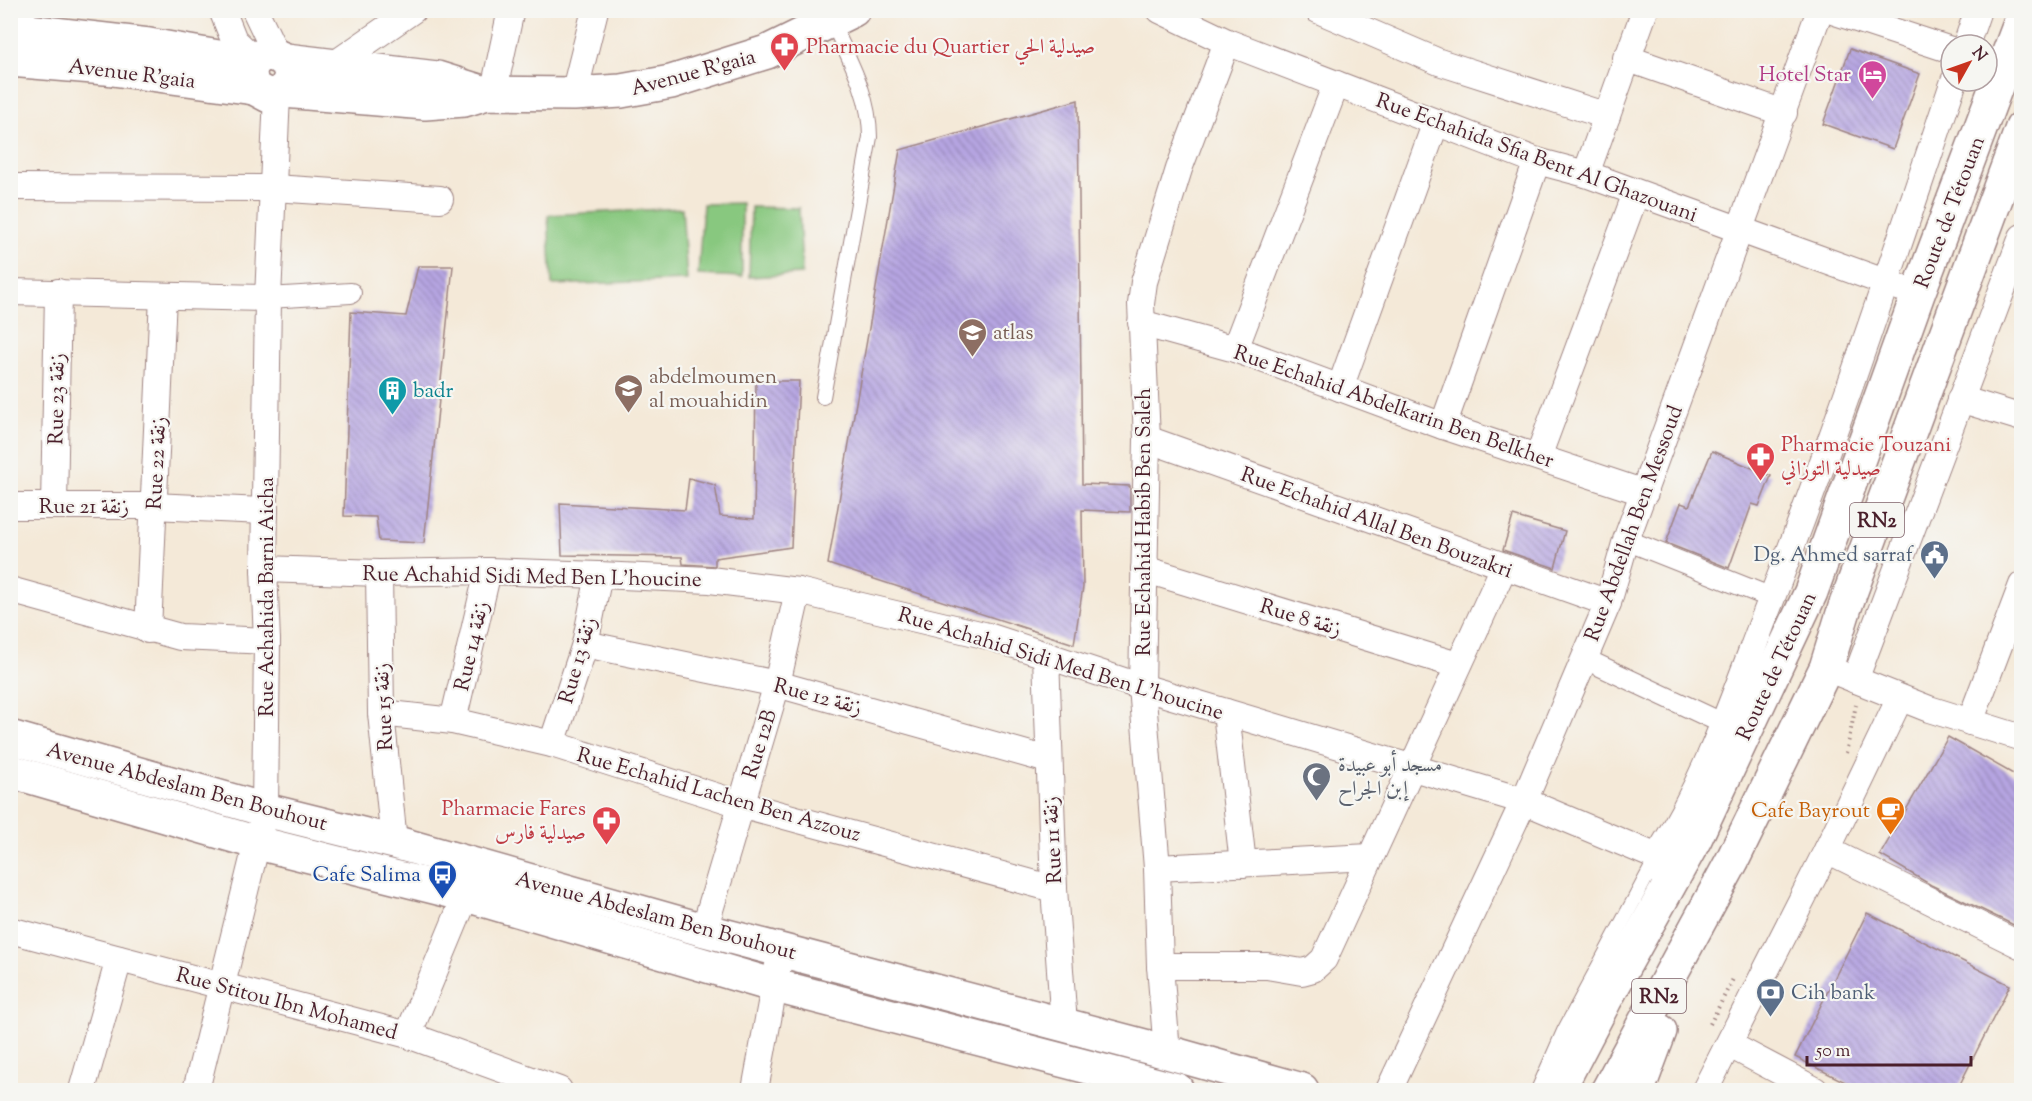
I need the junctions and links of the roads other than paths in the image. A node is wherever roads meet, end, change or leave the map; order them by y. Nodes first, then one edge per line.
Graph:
1 (23, 10) edge
2 (222, 10) edge
3 (255, 10) edge
4 (413, 10) edge
5 (511, 10) edge
6 (595, 10) edge
7 (1160, 10) edge
8 (1318, 10) edge
9 (1645, 10) edge
10 (1820, 10) edge
11 (1829, 10) edge
12 (1978, 10) edge
13 (842, 16) edge
14 (2022, 18) edge
15 (10, 28) edge
16 (1970, 33) edge
17 (1227, 42) junction
18 (1939, 46) edge
19 (1626, 58) junction
20 (1999, 59) edge
21 (10, 60) edge
22 (336, 64) junction
23 (269, 73) junction
24 (1336, 84) junction
25 (1950, 93) edge
26 (1986, 93) edge
27 (490, 94) junction
28 (574, 94) junction
29 (1784, 113) junction
30 (1607, 116) junction
31 (1436, 122) junction
32 (2022, 128) edge
33 (1537, 160) junction
34 (1586, 174) junction
35 (10, 187) edge
36 (274, 188) junction
37 (1636, 193) junction
38 (440, 199) dead end
39 (1738, 230) junction
40 (2022, 237) edge
41 (1885, 283) junction
42 (10, 292) edge
43 (58, 292) junction
44 (351, 293) dead end
45 (1918, 294) junction
46 (163, 296) junction
47 (268, 298) junction
48 (1141, 323) junction
49 (1235, 349) junction
50 (1340, 388) junction
51 (823, 397) dead end
52 (1960, 399) junction
53 (2022, 418) edge
54 (1443, 426) junction
55 (1147, 439) junction
56 (1538, 457) junction
57 (1645, 493) junction
58 (10, 506) edge
59 (54, 506) junction
60 (153, 506) junction
61 (265, 511) junction
62 (1626, 540) junction
63 (1504, 567) junction
64 (264, 569) junction
65 (1144, 569) junction
66 (488, 571) junction
67 (379, 573) junction
68 (599, 575) junction
69 (2022, 585) edge
70 (10, 590) edge
71 (798, 591) junction
72 (1772, 598) junction
73 (1608, 603) junction
74 (148, 630) junction
75 (267, 641) junction
76 (585, 644) junction
77 (1046, 655) junction
78 (1583, 658) junction
79 (1457, 665) junction
80 (1841, 674) junction
81 (777, 684) junction
82 (1142, 687) junction
83 (1900, 698) junction
84 (1226, 712) junction
85 (381, 713) junction
86 (453, 721) junction
87 (1970, 722) junction
88 (1724, 724) junction
89 (10, 737) edge
90 (2022, 738) edge
91 (552, 744) junction
92 (1048, 760) junction
93 (1412, 768) junction
94 (10, 771) edge
95 (1524, 801) junction
96 (740, 804) junction
97 (265, 810) junction
98 (394, 842) junction
99 (258, 843) junction
100 (1827, 850) junction
101 (1370, 857) junction
102 (1657, 857) junction
103 (1243, 864) junction
104 (1157, 868) junction
105 (1054, 889) junction
106 (1666, 894) junction
107 (466, 895) junction
108 (1710, 900) junction
109 (704, 930) junction
110 (11, 933) edge
111 (2022, 946) edge
112 (780, 949) junction
113 (119, 959) junction
114 (1160, 966) junction
115 (772, 985) junction
116 (222, 987) junction
117 (1064, 1024) junction
118 (408, 1035) junction
119 (1730, 1045) junction
120 (1167, 1052) junction
121 (82, 1090) edge
122 (196, 1090) edge
123 (559, 1090) edge
124 (755, 1090) edge
125 (1177, 1090) edge
126 (1302, 1090) edge
127 (1389, 1090) edge
128 (1538, 1090) edge
129 (1558, 1090) edge
130 (1608, 1090) edge
131 (1638, 1090) edge
132 (1704, 1090) edge
133 (1815, 1090) edge

1 - 15 street
2 - 23 street
3 - 23 street
4 - 22 street
5 - 27 street
6 - 28 street
7 - 17 street, Rue Echahida Sfia Bent Al Ghazouani
8 - 30 street
9 - 19 street
10 - 29 street, Rue Abdellah Ben Messoud
11 - 18 street
12 - 16 street
13 - 28 main road, Avenue R'gaia
13 - 51 lane
14 - 20 main road, Route de Tétouan / RN2
15 - 23 main road, Avenue R'gaia
17 - 24 street, Rue Echahida Sfia Bent Al Ghazouani
17 - 48 street, Rue Echahid Habib Ben Saleh
19 - 29 street
19 - 30 street
21 - 23 main road, Avenue R'gaia
22 - 23 main road, Avenue R'gaia
22 - 27 main road, Avenue R'gaia
23 - 27 main road, Avenue R'gaia
23 - 36 street, Rue Achahida Barni Aicha
24 - 31 street, Rue Echahida Sfia Bent Al Ghazouani
24 - 49 street
25 - 41 street
26 - 45 main road, Route de Tétouan / RN2
27 - 28 main road, Avenue R'gaia
29 - 39 street, Rue Abdellah Ben Messoud
30 - 34 street
31 - 33 street, Rue Echahida Sfia Bent Al Ghazouani
31 - 50 street
32 - 80 main road, Route de Tétouan / RN2
33 - 34 street, Rue Echahida Sfia Bent Al Ghazouani
33 - 54 street
34 - 37 street, Rue Echahida Sfia Bent Al Ghazouani
35 - 36 street
36 - 38 street
36 - 47 street, Rue Achahida Barni Aicha
37 - 39 street, Rue Echahida Sfia Bent Al Ghazouani
37 - 56 street
39 - 41 street, Rue Echahida Sfia Bent Al Ghazouani
39 - 57 street, Rue Abdellah Ben Messoud
40 - 52 street
41 - 45 street, Rue Echahida Sfia Bent Al Ghazouani
41 - 72 street
42 - 43 street
43 - 46 street
43 - 59 street, Rue 23 زنقة
44 - 47 street
45 - 106 main road, Route de Tétouan / RN2
46 - 47 street
46 - 60 street, Rue 22 زنقة
47 - 61 street, Rue Achahida Barni Aicha
48 - 49 street, Rue Echahid Abdelkarin Ben Belkher
48 - 55 street, Rue Echahid Habib Ben Saleh
49 - 50 street, Rue Echahid Abdelkarin Ben Belkher
50 - 54 street, Rue Echahid Abdelkarin Ben Belkher
52 - 53 street
52 - 80 street
54 - 56 street, Rue Echahid Abdelkarin Ben Belkher
55 - 63 street, Rue Echahid Allal Ben Bouzakri
55 - 65 street, Rue Echahid Habib Ben Saleh
56 - 57 street, Rue Echahid Abdelkarin Ben Belkher
57 - 62 street, Rue Abdellah Ben Messoud
58 - 59 street, Rue 21 زنقة
59 - 60 street, Rue 21 زنقة
60 - 61 street, Rue 21 زنقة
60 - 74 street, Rue 22 زنقة
61 - 64 street, Rue Achahida Barni Aicha
62 - 72 street
62 - 73 street, Rue Abdellah Ben Messoud
63 - 73 street, Rue Echahid Allal Ben Bouzakri
63 - 79 street
64 - 67 street, Rue Achahid Sidi Med Ben L'houcine
64 - 75 street, Rue Achahida Barni Aicha
65 - 79 street, Rue 8 زنقة
65 - 82 street, Rue Echahid Habib Ben Saleh
66 - 67 street, Rue Achahid Sidi Med Ben L'houcine
66 - 68 street, Rue Achahid Sidi Med Ben L'houcine
66 - 86 street, Rue 14 زنقة
67 - 85 street, Rue 15 زنقة
68 - 71 street, Rue Achahid Sidi Med Ben L'houcine
68 - 76 street, Rue 13 زنقة
69 - 87 street
70 - 74 street
71 - 77 street, Rue Achahid Sidi Med Ben L'houcine
71 - 81 street, Rue 12B
72 - 88 street
73 - 78 street, Rue Abdellah Ben Messoud
74 - 75 street
75 - 97 street, Rue Achahida Barni Aicha
76 - 81 street, Rue 12 زنقة
76 - 91 street, Rue 13 زنقة
77 - 82 street, Rue Achahid Sidi Med Ben L'houcine
77 - 92 street, Rue 11 زنقة
78 - 88 street
78 - 95 street, Rue Abdellah Ben Messoud
79 - 93 street
80 - 83 street
80 - 108 main road, Route de Tétouan / RN2
81 - 92 street, Rue 12 زنقة
81 - 96 street, Rue 12B
82 - 84 street, Rue Achahid Sidi Med Ben L'houcine
82 - 104 street, Rue Echahid Habib Ben Saleh
83 - 87 street
83 - 100 street
84 - 93 street, Rue Achahid Sidi Med Ben L'houcine
84 - 103 street
85 - 86 street, Rue Echahid Lachen Ben Azzouz
85 - 98 street, Rue 15 زنقة
86 - 91 street, Rue Echahid Lachen Ben Azzouz
87 - 90 street
88 - 102 street
89 - 97 main road, Avenue Abdeslam Ben Bouhout
91 - 96 street, Rue Echahid Lachen Ben Azzouz
92 - 105 street, Rue 11 زنقة
93 - 95 street, Rue Achahid Sidi Med Ben L'houcine
93 - 101 street
94 - 99 main road, Avenue Abdeslam Ben Bouhout
95 - 102 street, Rue Achahid Sidi Med Ben L'houcine
95 - 127 street, Rue Abdellah Ben Messoud
96 - 105 street, Rue Echahid Lachen Ben Azzouz
96 - 109 street, Rue 12B
97 - 98 main road, Avenue Abdeslam Ben Bouhout
97 - 99 street, Rue Achahida Barni Aicha
98 - 109 main road, Avenue Abdeslam Ben Bouhout
99 - 107 main road, Avenue Abdeslam Ben Bouhout
99 - 116 street, Rue Achahida Barni Aicha
100 - 111 street
100 - 119 street
101 - 103 street
101 - 114 street
102 - 106 street
102 - 128 lane
103 - 104 street
104 - 114 street, Rue Echahid Habib Ben Saleh
105 - 117 street, Rue 11 زنقة
106 - 129 main road, Route de Tétouan / RN2
107 - 115 main road, Avenue Abdeslam Ben Bouhout
107 - 118 street
108 - 130 main road, Route de Tétouan / RN2
108 - 131 main road
109 - 112 main road, Avenue Abdeslam Ben Bouhout
110 - 113 street, Rue Stitou Ibn Mohamed
112 - 115 street
112 - 117 main road, Avenue Abdeslam Ben Bouhout
113 - 116 street, Rue Stitou Ibn Mohamed
113 - 121 street
114 - 120 street, Rue Echahid Habib Ben Saleh
115 - 124 street
115 - 125 main road, Avenue Abdeslam Ben Bouhout
116 - 118 street, Rue Stitou Ibn Mohamed
116 - 122 street, Rue Achahida Barni Aicha
117 - 120 main road, Avenue Abdeslam Ben Bouhout
118 - 123 street, Rue Stitou Ibn Mohamed
119 - 132 street
119 - 133 street
120 - 126 main road, Avenue Abdeslam Ben Bouhout

